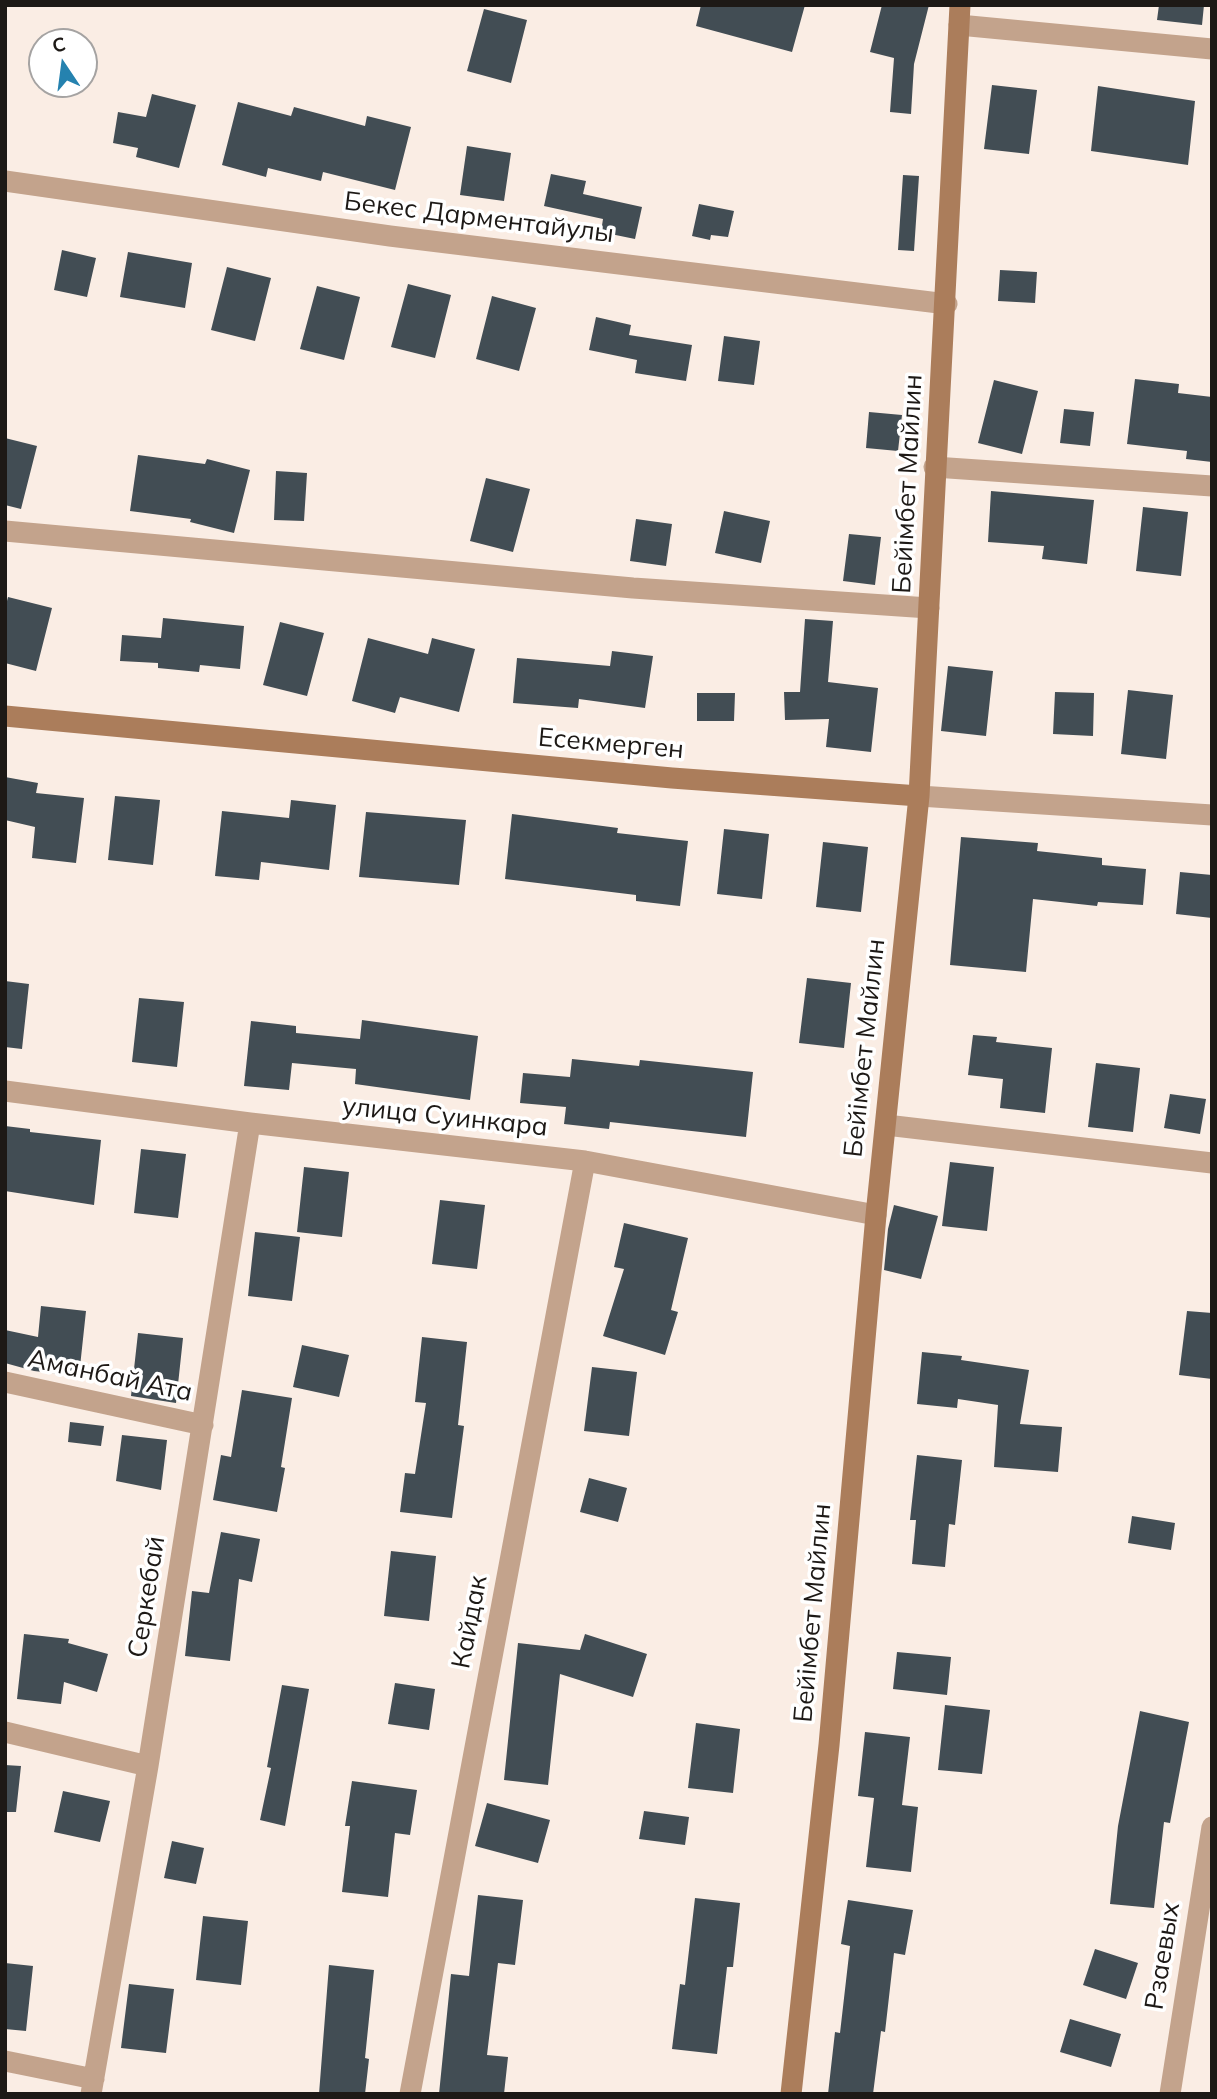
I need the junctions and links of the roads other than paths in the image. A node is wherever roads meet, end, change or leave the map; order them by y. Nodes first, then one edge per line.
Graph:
1 (959, 15) edge
2 (1212, 49) edge
3 (5, 181) edge
4 (947, 304) junction
5 (934, 467) junction
6 (1212, 486) edge
7 (5, 531) edge
8 (929, 608) junction
9 (5, 716) edge
10 (919, 796) junction
11 (1212, 815) edge
12 (5, 1091) edge
13 (250, 1123) junction
14 (886, 1125) junction
15 (585, 1161) junction
16 (1212, 1163) edge
17 (876, 1214) junction
18 (5, 1382) edge
19 (203, 1424) junction
20 (5, 1732) edge
21 (148, 1766) junction
22 (1212, 1827) edge
23 (5, 2061) edge
24 (92, 2086) edge
25 (410, 2094) edge
26 (791, 2094) edge
27 (1170, 2094) edge

1 - 2 street
1 - 4 street, Бейімбет Майлин
3 - 4 street, Бекес Дарментайулы
4 - 5 street, Бейімбет Майлин
5 - 6 street
5 - 8 street, Бейімбет Майлин
7 - 8 street
8 - 10 street, Бейімбет Майлин
9 - 10 street, Eсекмерген
10 - 11 street, Eсекмерген
10 - 14 street, Бейімбет Майлин
12 - 13 street, улица Суинкара
13 - 15 street, улица Суинкара
13 - 19 street, Серкебай
14 - 16 street
14 - 17 street, Бейімбет Майлин
15 - 17 street, улица Суинкара
15 - 25 street, Кайдак
17 - 26 street, Бейімбет Майлин
18 - 19 street, Аманбай Ата
19 - 21 street, Серкебай
20 - 21 street
21 - 24 street, Серкебай
22 - 27 street, Рзаевых
23 - 24 street

